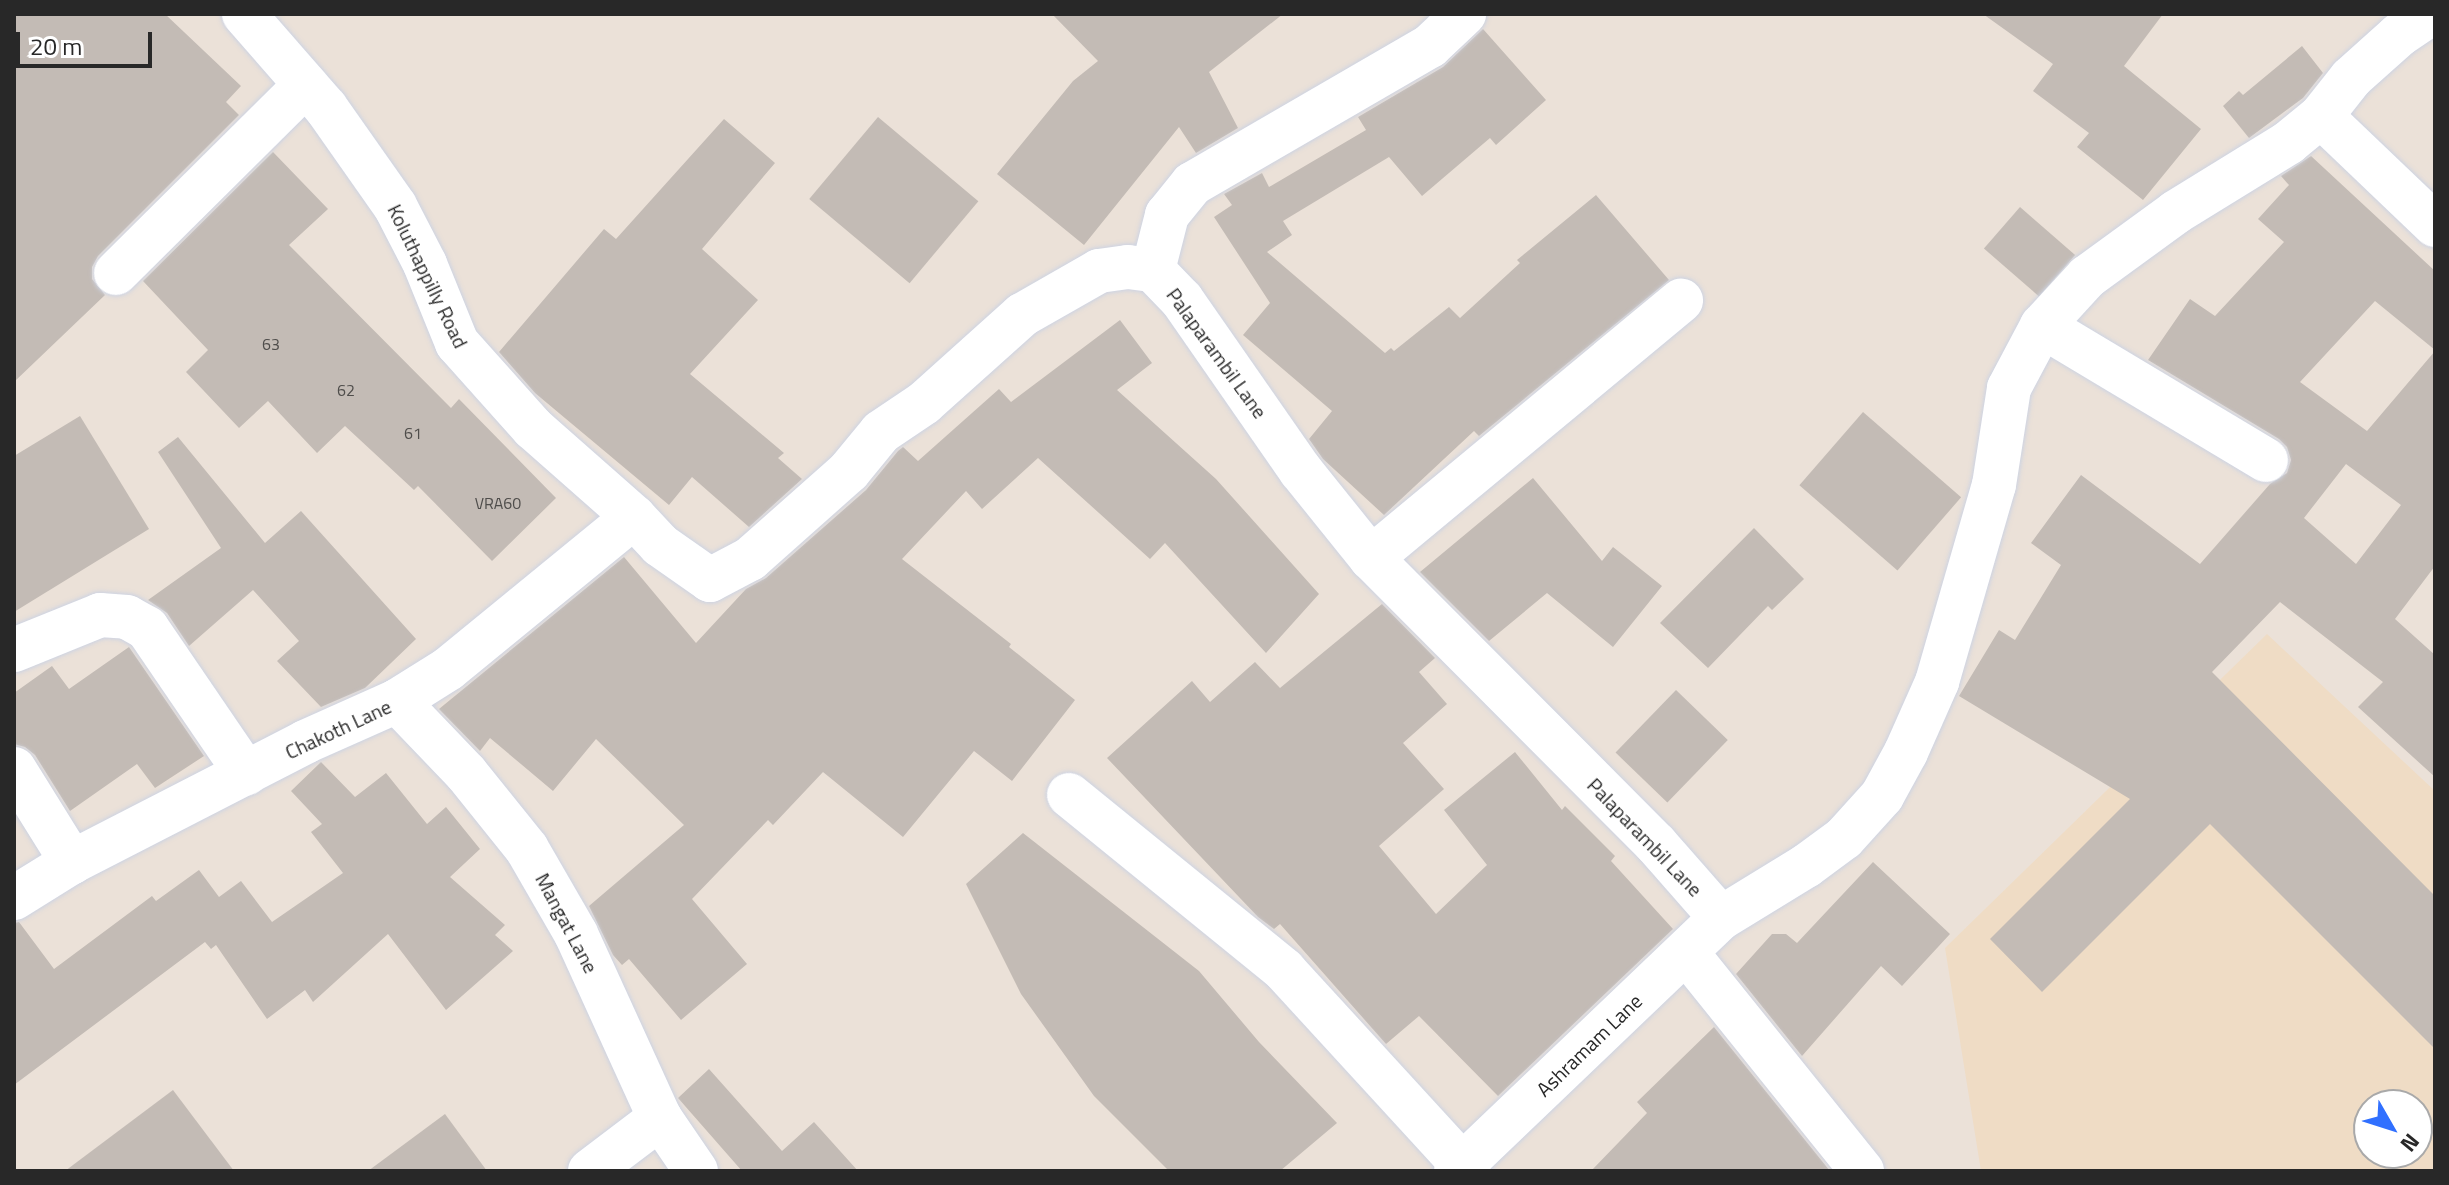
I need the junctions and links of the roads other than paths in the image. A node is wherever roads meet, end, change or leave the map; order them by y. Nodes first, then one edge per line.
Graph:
1 (244, 14) edge
2 (1464, 14) edge
3 (2430, 14) edge
4 (305, 85) junction
5 (2321, 116) junction
6 (2435, 225) edge
7 (1153, 270) junction
8 (116, 273) dead end
9 (1681, 301) dead end
10 (2042, 326) junction
11 (2266, 460) dead end
12 (634, 517) junction
13 (1371, 558) junction
14 (14, 650) edge
15 (397, 701) junction
16 (14, 769) edge
17 (246, 773) junction
18 (1069, 795) dead end
19 (72, 862) junction
20 (14, 898) edge
21 (1721, 918) junction
22 (1686, 952) junction
23 (660, 1118) junction
24 (1462, 1169) edge
25 (590, 1171) edge
26 (696, 1171) edge
27 (1862, 1171) edge

1 - 4 street, Koluthappilly Road
2 - 7 street
3 - 5 street, Ashramam Lane
4 - 8 street
4 - 12 street, Koluthappilly Road
5 - 6 street
5 - 10 street, Ashramam Lane
7 - 12 street, Palaparambil Lane
7 - 13 street, Palaparambil Lane
9 - 13 street
10 - 11 street
10 - 21 street, Ashramam Lane
12 - 15 street, Chakoth Lane
13 - 21 street, Palaparambil Lane
14 - 17 street
15 - 17 street, Chakoth Lane
15 - 23 street, Mangat Lane
16 - 19 street
17 - 19 street, Chakoth Lane
18 - 24 street
19 - 20 street, Chakoth Lane
21 - 22 street, Ashramam Lane
22 - 24 street, Ashramam Lane
22 - 27 street
23 - 25 street
23 - 26 street, Mangat Lane

